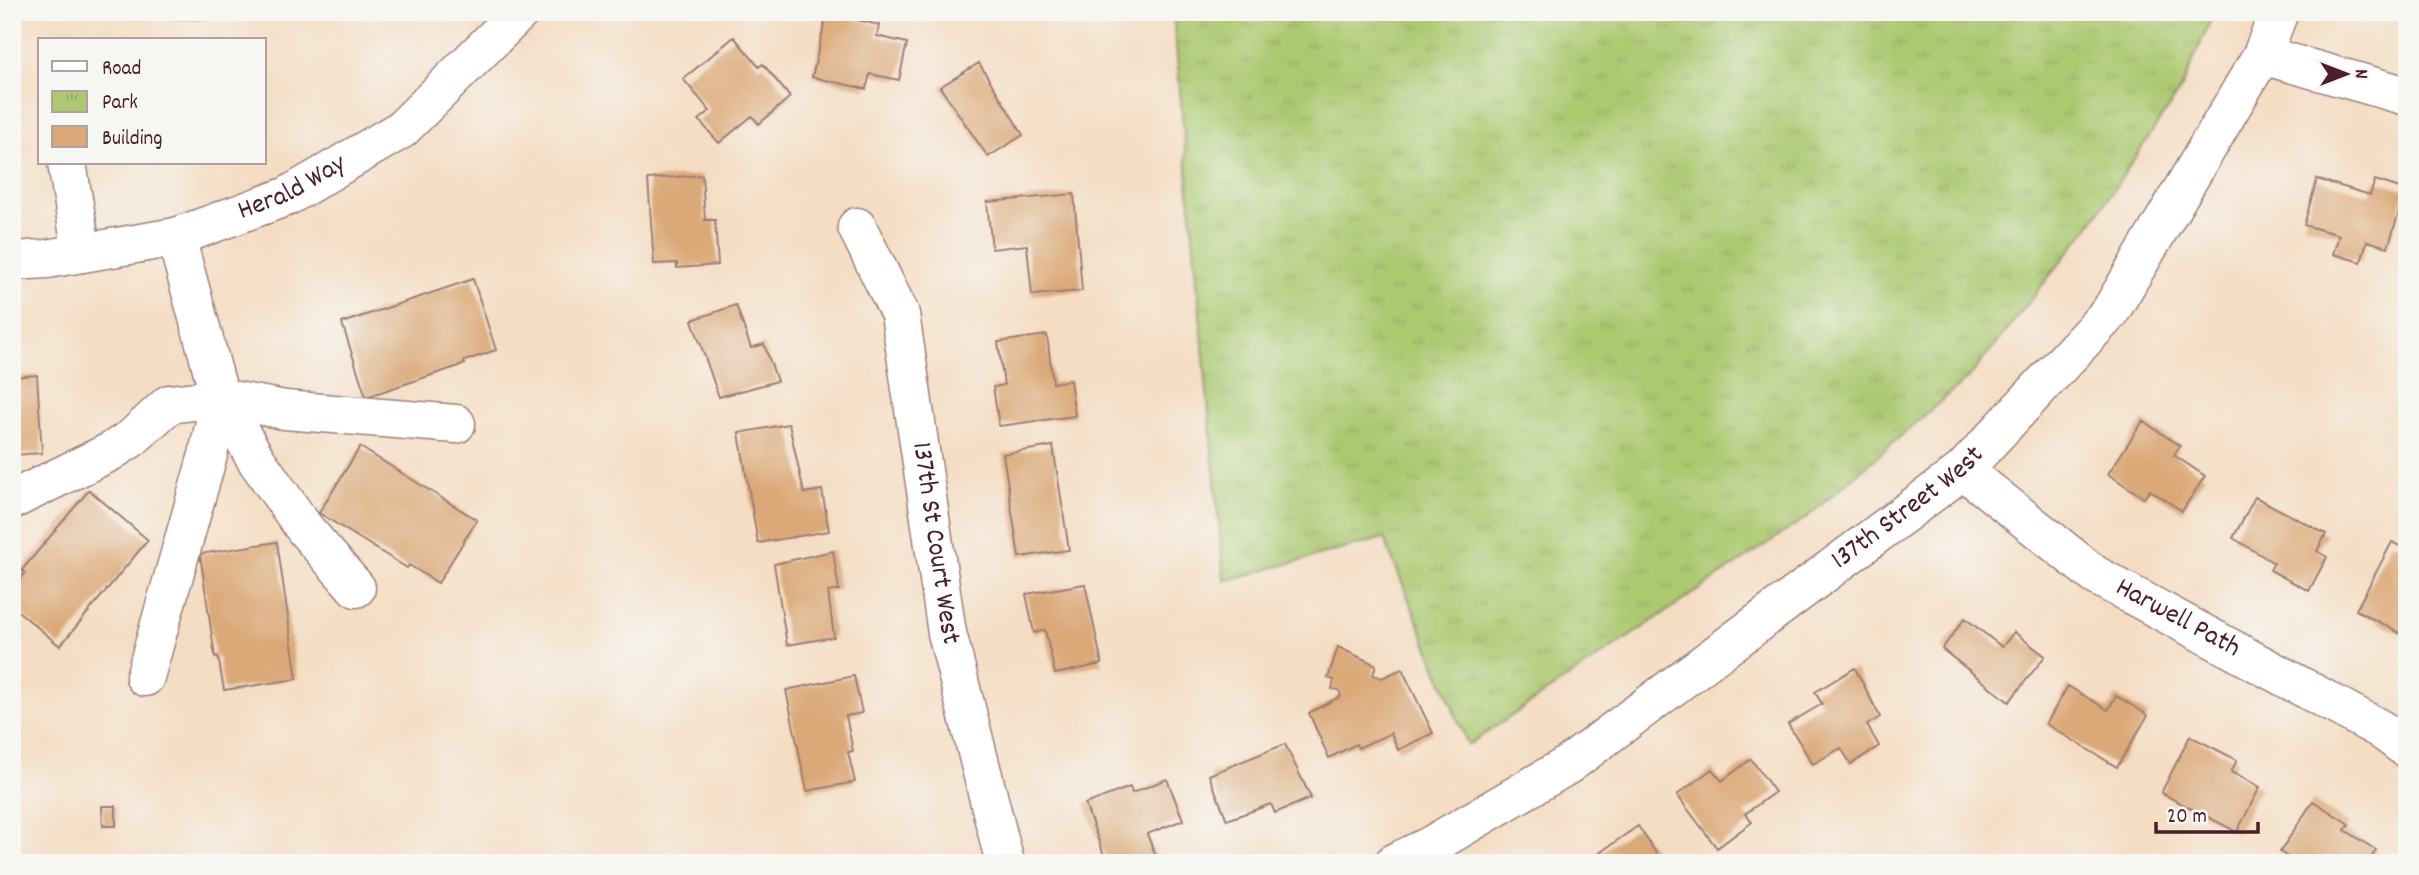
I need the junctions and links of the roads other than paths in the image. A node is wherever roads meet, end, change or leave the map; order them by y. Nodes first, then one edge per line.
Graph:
1 (520, 12) edge
2 (2279, 12) edge
3 (2262, 55) junction
4 (2407, 96) edge
5 (67, 164) edge
6 (857, 227) dead end
7 (176, 237) junction
8 (82, 253) junction
9 (12, 261) edge
10 (220, 398) junction
11 (456, 424) dead end
12 (1963, 470) junction
13 (12, 500) edge
14 (356, 588) dead end
15 (145, 677) dead end
16 (2407, 749) edge
17 (1005, 863) edge
18 (1394, 863) edge

1 - 7 street, Herald Way
2 - 3 street, 137th Street West
3 - 4 street
3 - 12 street, 137th Street West
5 - 8 street
6 - 17 street, 137th St Court West
7 - 8 street, Herald Way
7 - 10 street
8 - 9 street, Herald Way
10 - 11 street
10 - 13 street
10 - 14 street
10 - 15 street
12 - 16 street, Harwell Path
12 - 18 street, 137th Street West

